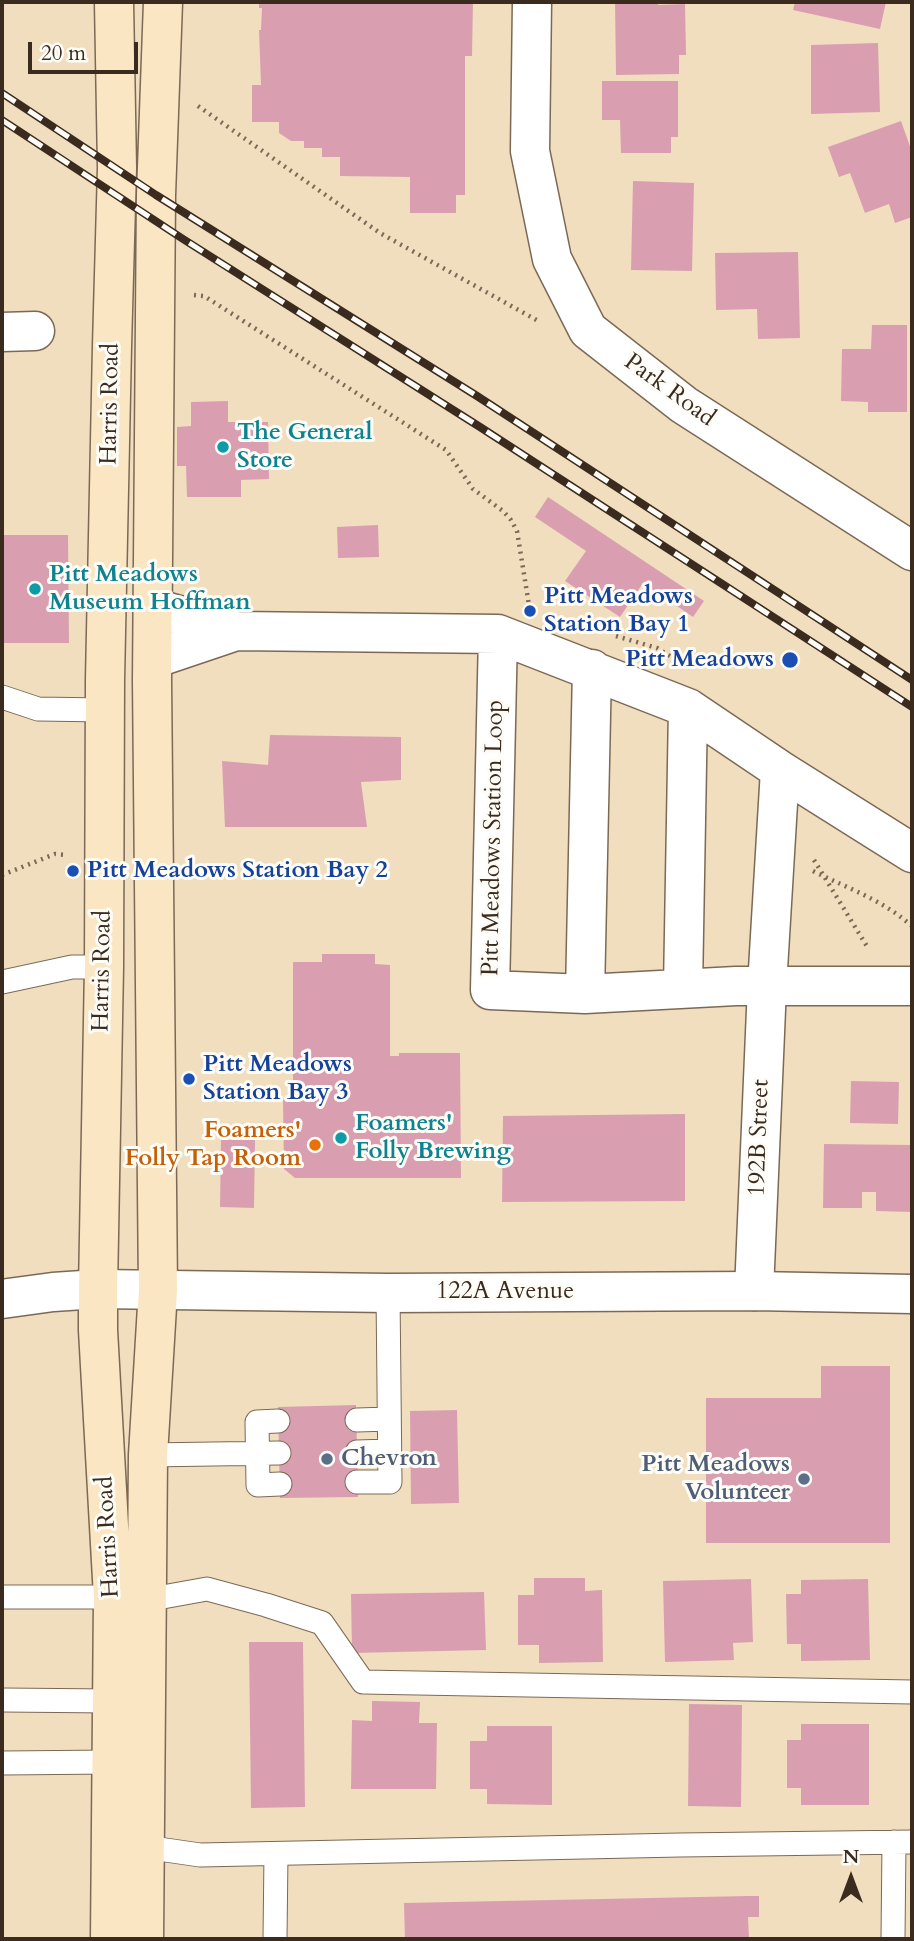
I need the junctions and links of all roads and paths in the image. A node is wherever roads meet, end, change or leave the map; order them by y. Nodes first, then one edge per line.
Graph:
1 (114, 2) edge
2 (163, 2) edge
3 (532, 2) edge
4 (160, 80) junction
5 (155, 288) junction
6 (588, 330) junction
7 (912, 551) edge
8 (154, 608) junction
9 (530, 611) dead end
10 (236, 631) junction
11 (606, 633) dead end
12 (498, 634) junction
13 (153, 659) junction
14 (677, 660) dead end
15 (592, 669) junction
16 (2, 697) edge
17 (688, 708) junction
18 (105, 710) junction
19 (780, 770) junction
20 (912, 853) edge
21 (73, 855) dead end
22 (813, 858) dead end
23 (2, 876) edge
24 (912, 926) edge
25 (104, 967) junction
26 (2, 982) edge
27 (767, 986) junction
28 (912, 986) edge
29 (683, 988) junction
30 (585, 994) junction
31 (98, 1289) junction
32 (158, 1290) junction
33 (754, 1291) junction
34 (388, 1293) junction
35 (912, 1294) edge
36 (2, 1299) edge
37 (389, 1419) junction
38 (357, 1420) dead end
39 (278, 1421) dead end
40 (389, 1451) junction
41 (357, 1452) dead end
42 (268, 1453) junction
43 (148, 1455) junction
44 (357, 1482) dead end
45 (280, 1484) dead end
46 (2, 1597) edge
47 (130, 1598) junction
48 (912, 1692) edge
49 (2, 1700) edge
50 (112, 1701) junction
51 (111, 1762) junction
52 (2, 1763) edge
53 (903, 1842) edge
54 (145, 1847) junction
55 (276, 1854) junction
56 (110, 1939) edge
57 (144, 1939) edge
58 (275, 1939) edge
59 (893, 1939) edge

1 - 18 main road, Harris Road
2 - 4 main road, Harris Road
3 - 6 street, Park Road
4 - 5 main road, Harris Road
4 - 6 path
5 - 8 main road, Harris Road
5 - 9 path
6 - 7 street, Park Road
8 - 10 street
8 - 13 main road, Harris Road
10 - 12 street
10 - 13 street
11 - 14 path
12 - 15 street
12 - 30 street, Pitt Meadows Station Loop
13 - 32 main road, Harris Road
15 - 17 street
15 - 30 street
16 - 18 lane
17 - 19 street
17 - 29 street
18 - 25 main road, Harris Road
19 - 20 street
19 - 27 street
21 - 23 path
22 - 24 path
25 - 26 lane
25 - 31 main road, Harris Road
27 - 28 street, Pitt Meadows Station Loop
27 - 29 street, Pitt Meadows Station Loop
27 - 33 street, 192B Street
29 - 30 street, Pitt Meadows Station Loop
31 - 32 street, 122A Avenue
31 - 36 street, 122A Avenue
31 - 47 main road, Harris Road
32 - 34 street, 122A Avenue
32 - 43 main road, Harris Road
33 - 34 street, 122A Avenue
33 - 35 street, 122A Avenue
34 - 37 lane
37 - 38 lane
37 - 40 lane
39 - 42 lane
40 - 41 lane
40 - 44 lane
42 - 43 lane
42 - 45 lane
43 - 47 main road, Harris Road
46 - 47 lane
47 - 48 lane
47 - 50 main road, Harris Road
47 - 54 main road, Harris Road
49 - 50 lane
50 - 51 main road, Harris Road
51 - 52 lane
51 - 56 main road, Harris Road
53 - 55 lane
53 - 59 lane
54 - 55 lane
54 - 57 main road, Harris Road
55 - 58 lane

